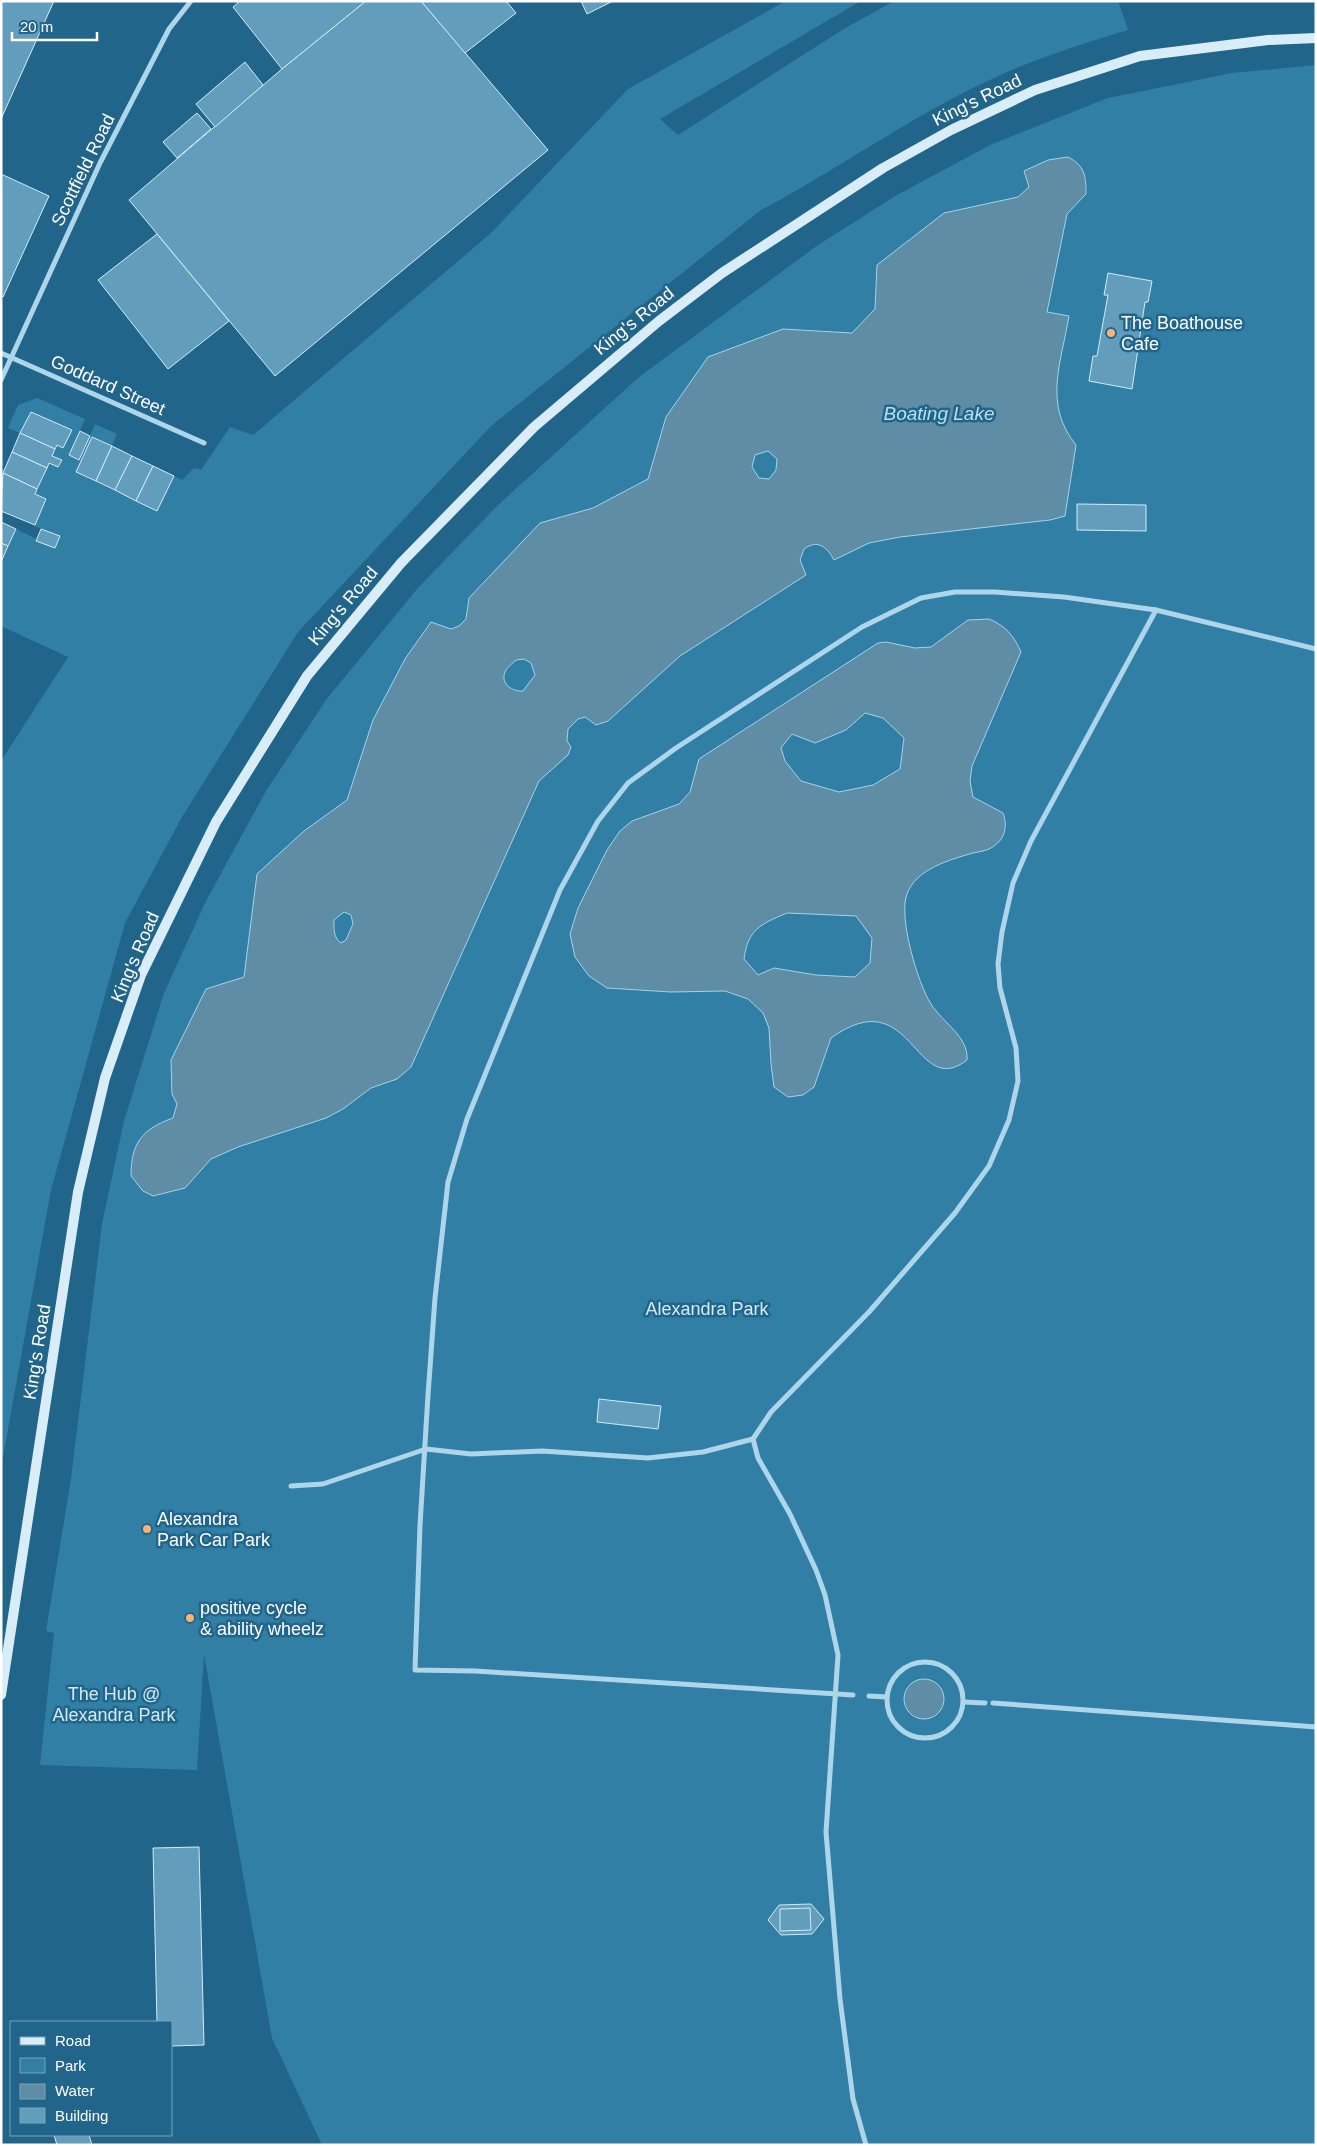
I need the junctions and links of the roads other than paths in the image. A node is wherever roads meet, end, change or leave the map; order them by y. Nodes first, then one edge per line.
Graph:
1 (191, 1) edge
2 (1316, 38) edge
3 (1, 353) edge
4 (12, 357) junction
5 (1, 380) edge
6 (204, 443) dead end
7 (1156, 610) junction
8 (1316, 649) edge
9 (753, 1439) junction
10 (426, 1449) junction
11 (291, 1486) dead end
12 (837, 1694) junction
13 (1, 1695) edge
14 (853, 1695) dead end
15 (869, 1696) dead end
16 (887, 1697) junction
17 (964, 1702) junction
18 (985, 1703) dead end
19 (993, 1703) dead end
20 (1316, 1727) edge
21 (866, 2145) edge

1 - 4 street, Scottfield Road
2 - 13 street, King's Road
3 - 4 street, Goddard Street
4 - 5 street, Scottfield Road
4 - 6 street, Goddard Street
7 - 8 street
7 - 9 street
7 - 10 street
9 - 10 street
9 - 12 street
10 - 11 street
10 - 12 street
12 - 14 street
12 - 21 street
15 - 16 street
16 - 17 street
16 - 17 street
17 - 18 street
19 - 20 street

